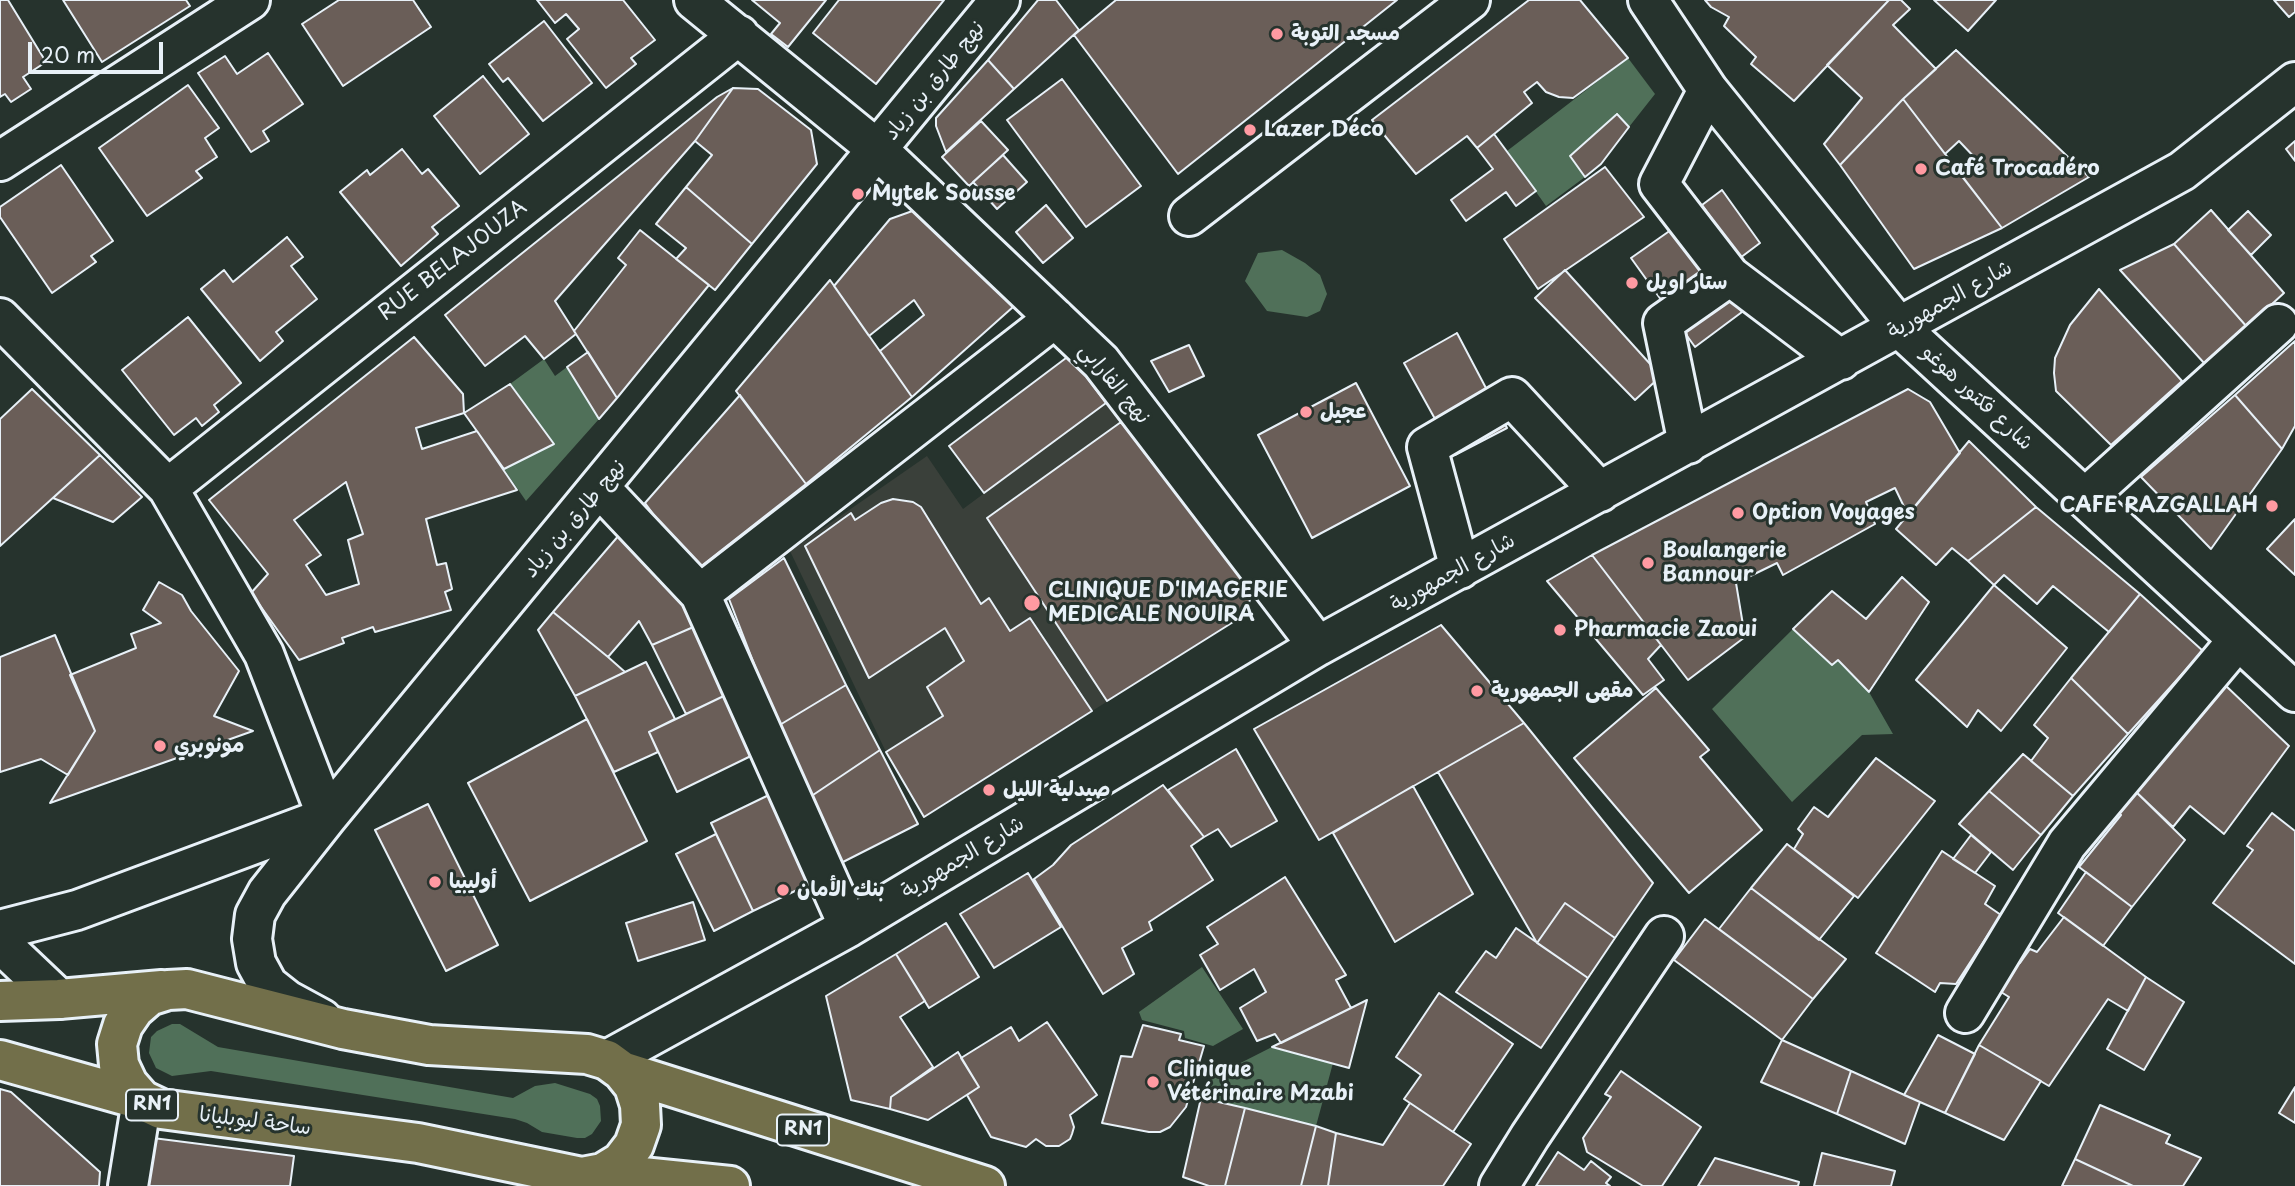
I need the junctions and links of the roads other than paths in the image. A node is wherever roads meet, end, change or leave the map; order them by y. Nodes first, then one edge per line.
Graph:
1 (250, 0) edge
2 (694, 0) edge
3 (1000, 0) edge
4 (1470, 0) edge
5 (1648, 0) edge
6 (739, 35) junction
7 (2295, 82) edge
8 (1708, 90) junction
9 (878, 150) junction
10 (0, 162) edge
11 (1189, 216) dead end
12 (1730, 276) junction
13 (0, 318) edge
14 (1055, 318) junction
15 (2278, 324) dead end
16 (1900, 327) junction
17 (1841, 360) junction
18 (1688, 444) junction
19 (168, 488) junction
20 (600, 488) junction
21 (1600, 492) junction
22 (2085, 498) junction
23 (1460, 569) junction
24 (700, 594) junction
25 (2238, 640) junction
26 (1318, 646) junction
27 (2295, 692) edge
28 (327, 817) junction
29 (849, 927) junction
30 (0, 930) edge
31 (1664, 936) dead end
32 (0, 943) edge
33 (168, 990) junction
34 (59, 999) junction
35 (0, 1001) edge
36 (1965, 1013) dead end
37 (343, 1029) junction
38 (0, 1060) edge
39 (615, 1065) junction
40 (142, 1100) junction
41 (602, 1179) edge
42 (128, 1186) edge
43 (730, 1186) edge
44 (985, 1186) edge
45 (1499, 1186) edge

1 - 10 street
2 - 6 street, نهج الفارابي
3 - 9 street, نهج طارق بن زياد
4 - 11 street
5 - 8 street, شارع فكتور هوغو
6 - 9 street, نهج الفارابي
6 - 19 street, RUE BELAJOUZA
7 - 16 street, شارع الجمهورية
8 - 12 street
8 - 16 street, شارع فكتور هوغو
9 - 14 street, نهج الفارابي
9 - 20 street, نهج طارق بن زياد
12 - 17 street
12 - 18 street
13 - 19 street
14 - 24 street
14 - 26 street, نهج الفارابي
15 - 22 street
16 - 17 street, شارع الجمهورية
16 - 22 street, شارع فكتور هوغو
17 - 18 street, شارع الجمهورية
18 - 21 street, شارع الجمهورية
19 - 28 street
20 - 24 street
20 - 28 street, نهج طارق بن زياد
21 - 23 street, شارع الجمهورية
21 - 23 street
22 - 25 street, شارع فكتور هوغو
23 - 26 street, شارع الجمهورية
24 - 29 street
25 - 27 street, شارع فكتور هوغو
25 - 36 street
26 - 29 street, شارع الجمهورية
28 - 30 street
28 - 37 street, نهج طارق بن زياد
29 - 39 street, شارع الجمهورية
31 - 45 street
32 - 34 street
33 - 34 main road, RN1
33 - 37 main road, RN1
33 - 40 main road, RN1
34 - 35 main road, RN1
37 - 39 main road, RN1
38 - 40 main road, RN1
39 - 41 main road
39 - 44 main road, RN1
40 - 41 main road, ساحة ليوبليانا / RN1
40 - 42 street
41 - 43 main road, RN1

